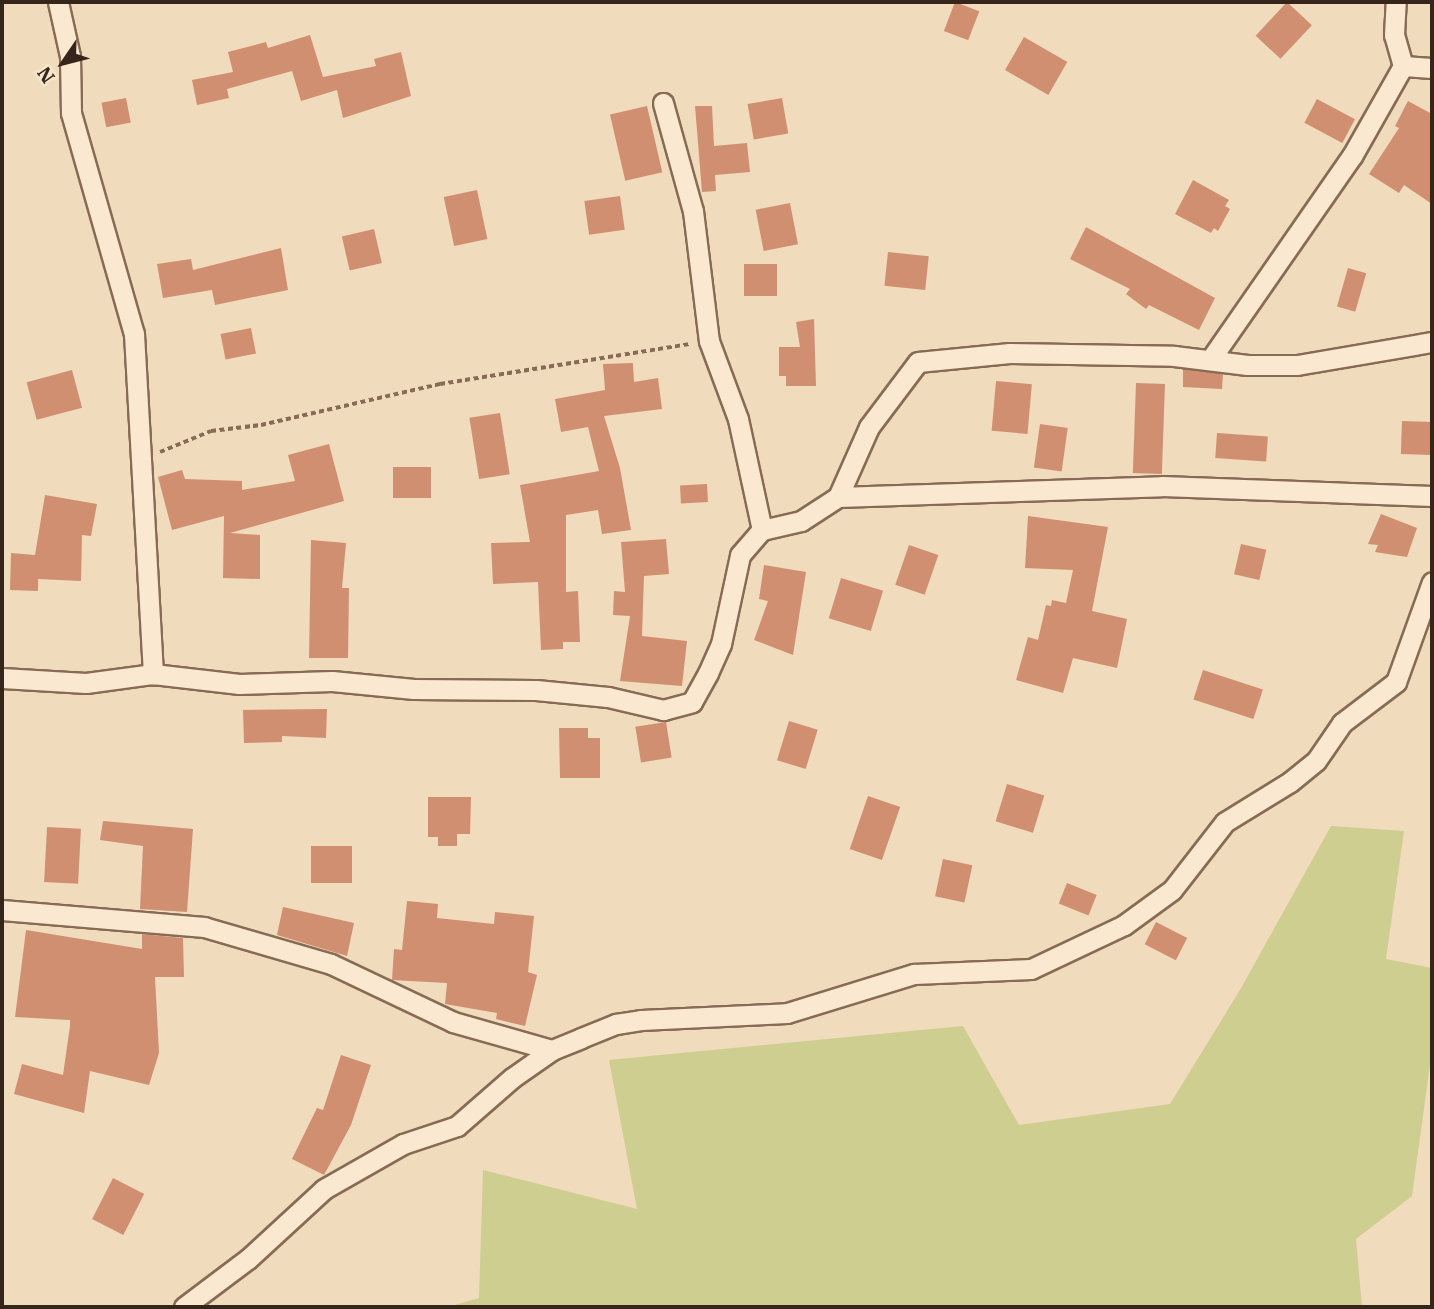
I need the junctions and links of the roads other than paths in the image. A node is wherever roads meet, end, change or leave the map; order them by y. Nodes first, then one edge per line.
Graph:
1 (58, 2) edge
2 (1396, 2) edge
3 (1404, 66) junction
4 (1432, 68) edge
5 (663, 103) dead end
6 (1432, 342) edge
7 (1210, 360) junction
8 (838, 496) junction
9 (1432, 496) edge
10 (762, 530) junction
11 (1432, 582) edge
12 (153, 674) junction
13 (2, 678) edge
14 (2, 910) edge
15 (552, 1050) junction
16 (184, 1307) edge

1 - 12 street
2 - 3 street
3 - 4 street
3 - 7 street
5 - 10 street
6 - 7 street
7 - 8 street
8 - 9 street
8 - 10 street
10 - 12 street
11 - 15 street
12 - 13 street
14 - 15 street
15 - 16 street

